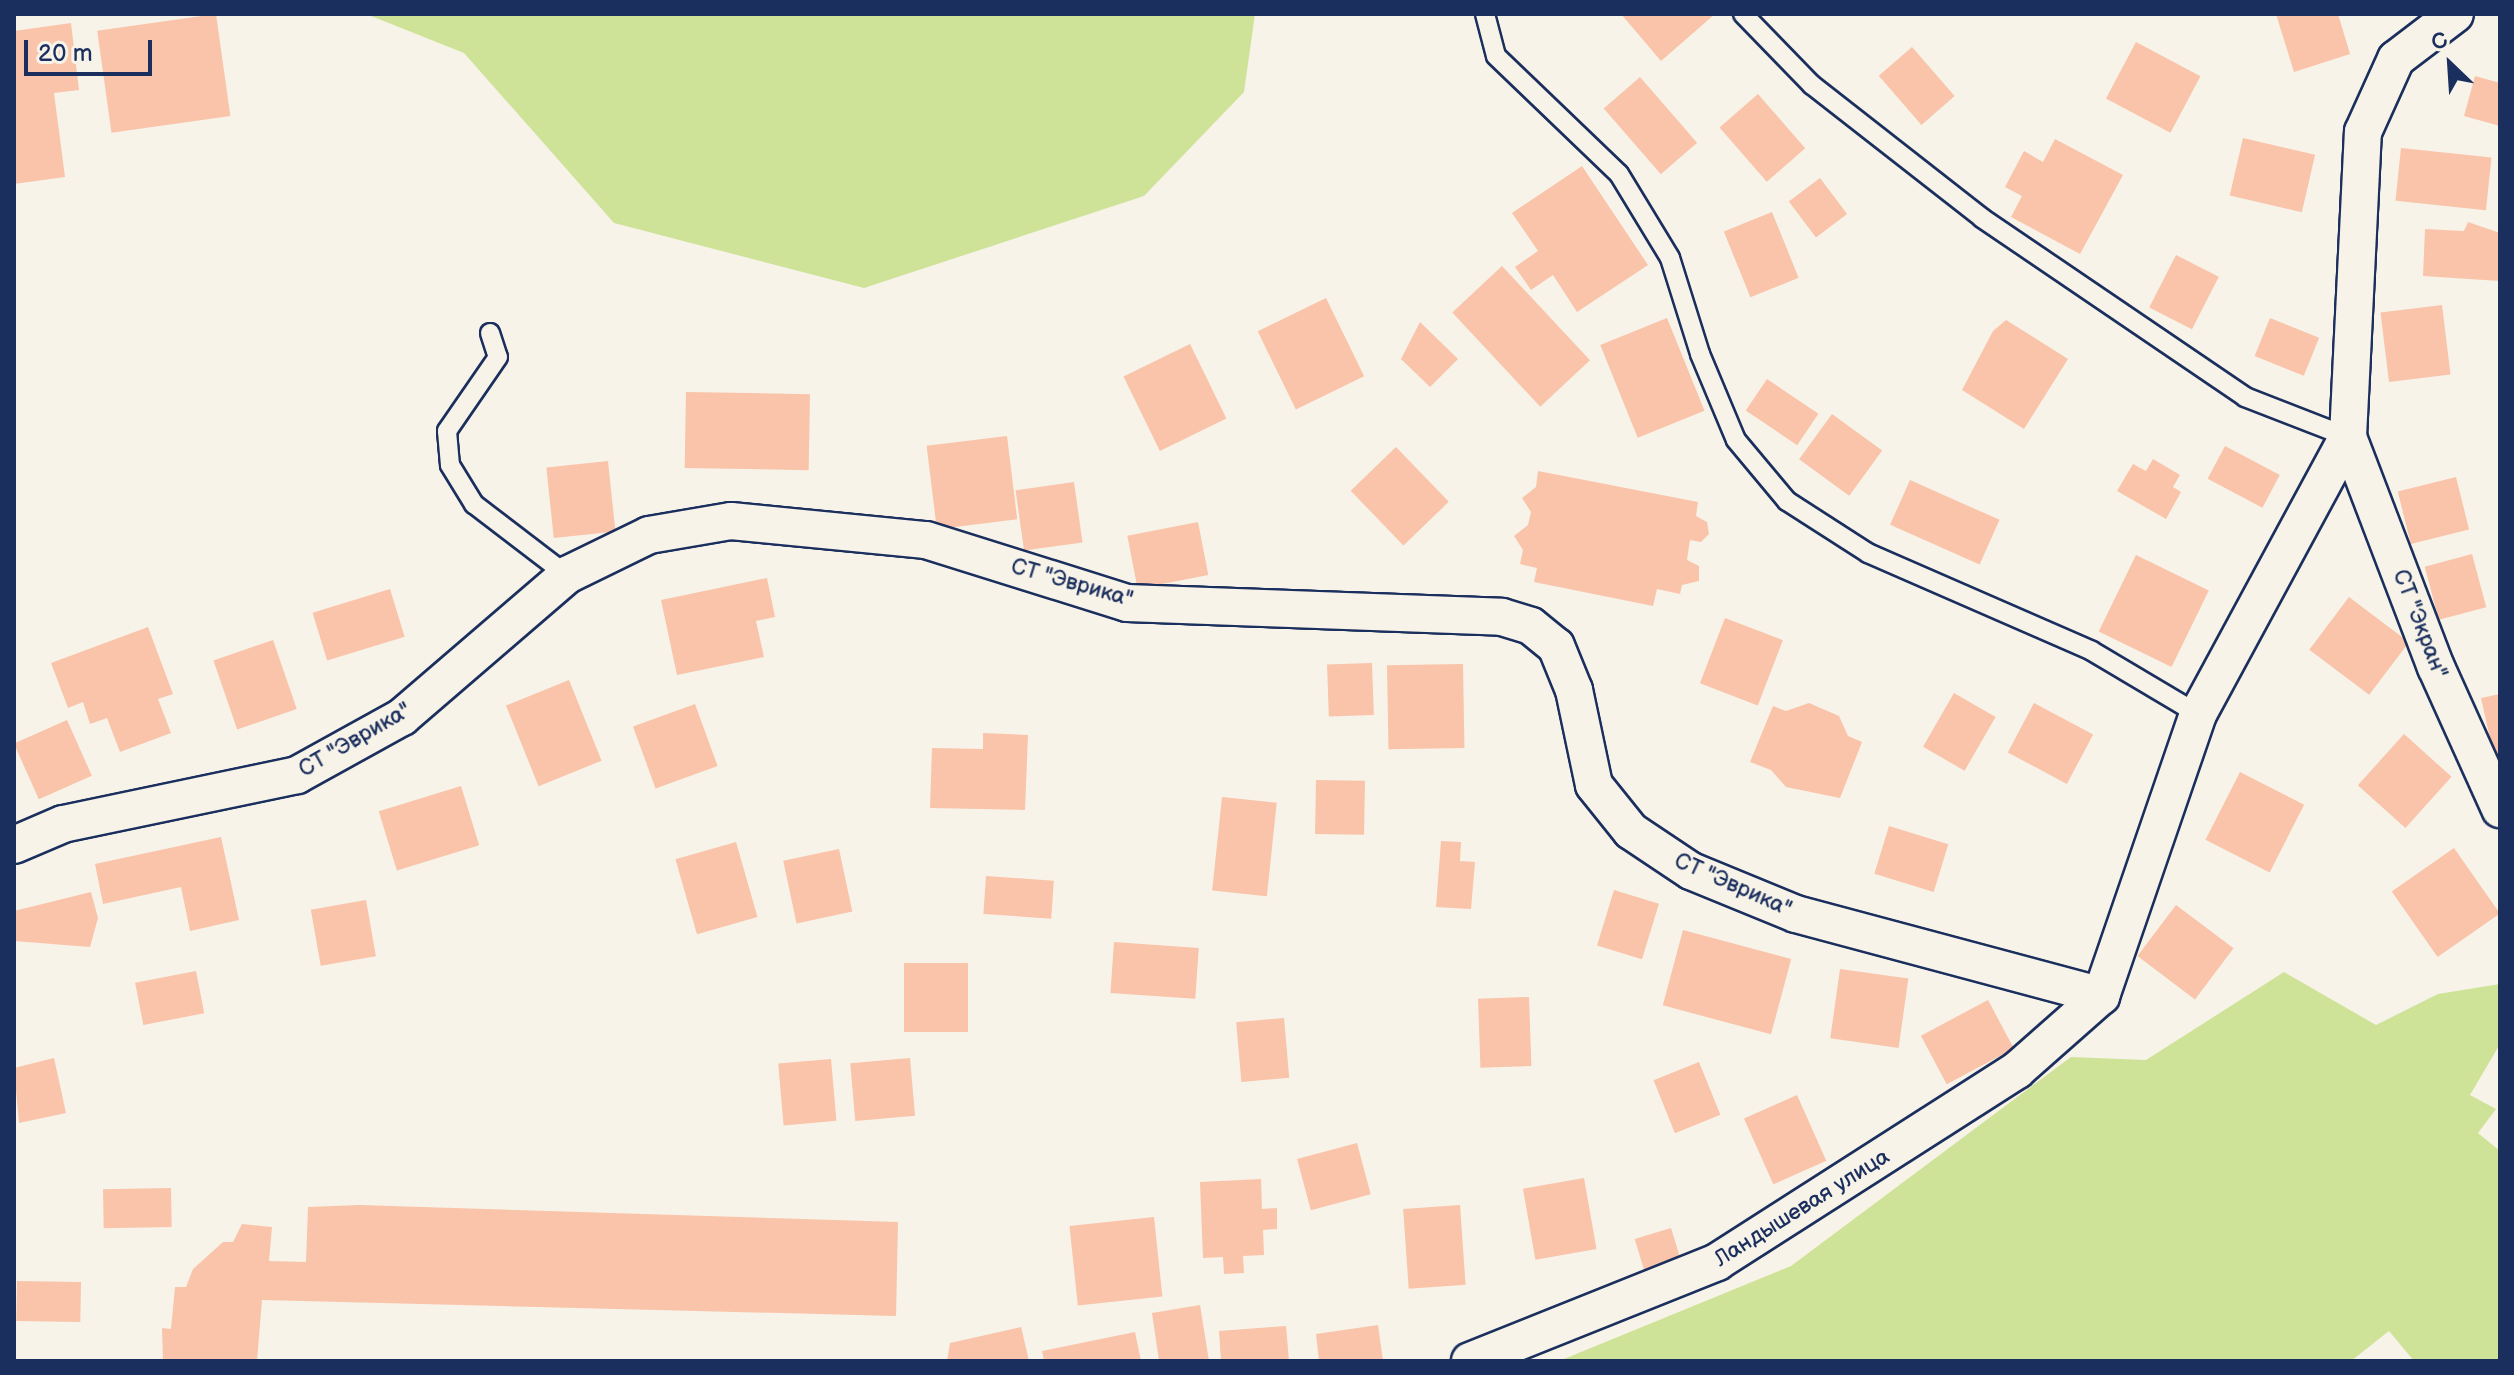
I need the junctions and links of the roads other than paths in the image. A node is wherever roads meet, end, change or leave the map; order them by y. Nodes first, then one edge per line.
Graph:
1 (1485, 14) edge
2 (1743, 14) edge
3 (2455, 14) edge
4 (490, 333) dead end
5 (2348, 437) junction
6 (567, 575) junction
7 (2198, 714) junction
8 (2500, 809) edge
9 (14, 845) edge
10 (2101, 996) junction
11 (1470, 1361) edge

1 - 7 lane
2 - 5 lane
3 - 5 street
4 - 6 lane
5 - 7 street
5 - 8 street, СТ "Экран"
6 - 9 street, СТ "Эврика"
6 - 10 street, СТ "Эврика"
7 - 10 street
10 - 11 street, Ландышевая улица

